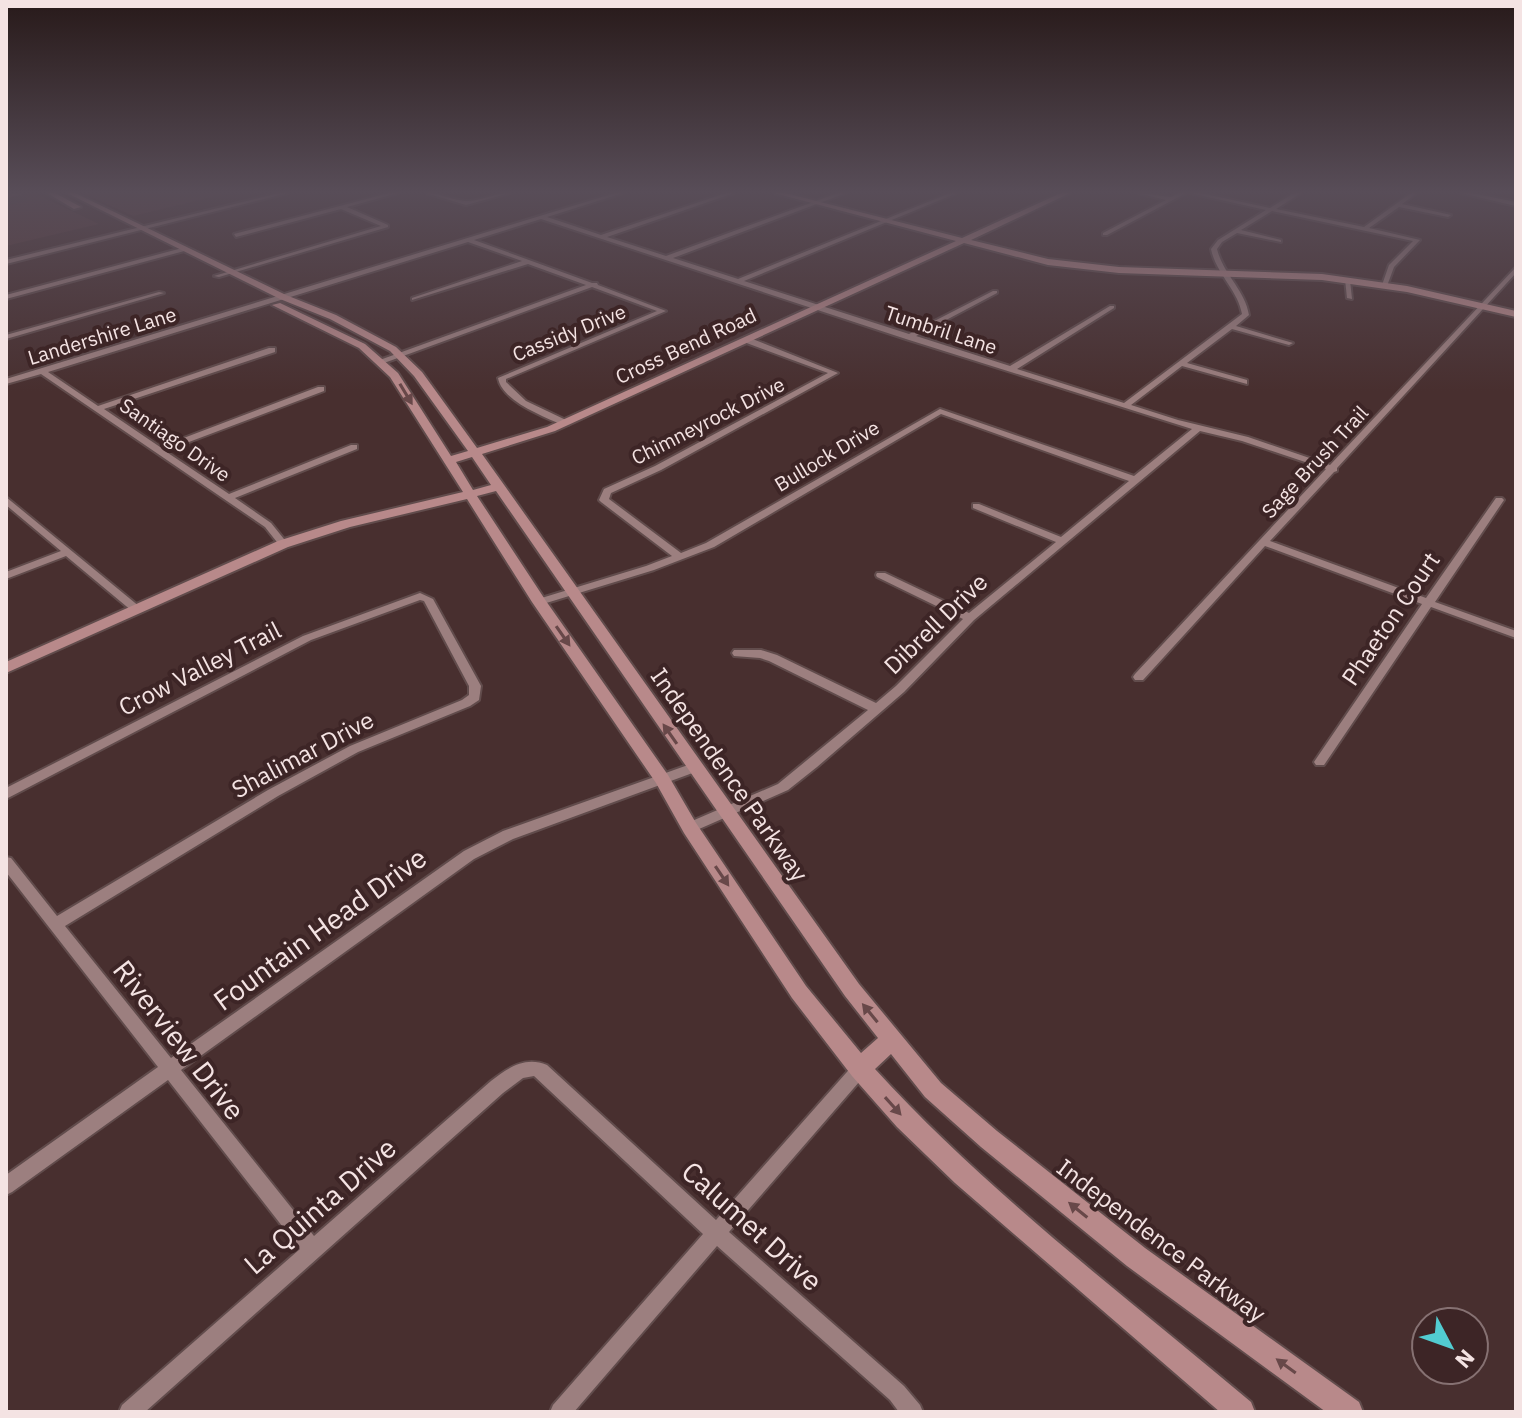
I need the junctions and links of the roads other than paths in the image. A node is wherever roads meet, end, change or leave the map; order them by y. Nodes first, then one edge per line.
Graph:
1 (147, 259) edge
2 (194, 259) edge
3 (274, 259) edge
4 (404, 259) edge
5 (524, 259) edge
6 (670, 259) edge
7 (791, 259) edge
8 (922, 259) edge
9 (1040, 259) edge
10 (1216, 259) edge
11 (1398, 259) edge
12 (529, 261) junction
13 (1516, 269) edge
14 (1225, 273) junction
15 (224, 274) junction
16 (1347, 280) junction
17 (738, 281) junction
18 (595, 284) junction
19 (1385, 285) junction
20 (995, 292) dead end
21 (161, 293) dead end
22 (6, 297) edge
23 (1350, 298) dead end
24 (277, 299) junction
25 (414, 299) dead end
26 (1481, 306) junction
27 (818, 307) junction
28 (1112, 307) dead end
29 (1516, 314) edge
30 (1232, 327) junction
31 (6, 337) edge
32 (909, 337) junction
33 (747, 340) junction
34 (1289, 343) dead end
35 (272, 350) dead end
36 (401, 355) junction
37 (381, 361) junction
38 (1182, 364) junction
39 (1011, 369) junction
40 (42, 371) junction
41 (6, 382) edge
42 (1244, 382) dead end
43 (321, 389) dead end
44 (1125, 406) junction
45 (97, 409) junction
46 (565, 423) junction
47 (1198, 428) junction
48 (354, 447) dead end
49 (160, 450) junction
50 (475, 453) junction
51 (447, 461) junction
52 (1334, 469) junction
53 (1136, 480) junction
54 (499, 487) junction
55 (470, 494) junction
56 (227, 498) junction
57 (6, 500) edge
58 (1499, 500) dead end
59 (976, 506) dead end
60 (1063, 541) junction
61 (1266, 543) junction
62 (283, 544) junction
63 (67, 552) junction
64 (680, 557) junction
65 (881, 575) dead end
66 (6, 576) edge
67 (572, 592) junction
68 (420, 596) joint
69 (539, 602) junction
70 (1429, 603) junction
71 (136, 609) junction
72 (970, 618) junction
73 (1516, 635) edge
74 (738, 653) dead end
75 (6, 668) edge
76 (1139, 677) dead end
77 (877, 709) junction
78 (1320, 762) dead end
79 (693, 768) junction
80 (662, 779) junction
81 (6, 794) edge
82 (726, 814) junction
83 (690, 828) junction
84 (6, 862) edge
85 (56, 924) junction
86 (892, 1039) junction
87 (169, 1069) junction
88 (860, 1069) junction
89 (553, 1082) joint
90 (6, 1186) edge
91 (716, 1233) junction
92 (313, 1250) junction
93 (129, 1412) edge
94 (560, 1412) edge
95 (913, 1412) edge
96 (1241, 1412) edge
97 (1349, 1412) edge

1 - 22 street
2 - 15 main road, Independence Parkway
3 - 15 street
4 - 24 street, Landershire Lane
5 - 12 street, Cassidy Drive
6 - 17 street, Tumbril Lane
7 - 17 street
8 - 27 main road, Cross Bend Road
9 - 14 main road
10 - 14 street
11 - 19 street
12 - 18 street, Cassidy Drive
12 - 25 street
13 - 26 street, Sage Brush Trail
14 - 16 main road
14 - 30 street
15 - 24 main road, Independence Parkway
16 - 19 main road
16 - 23 street
17 - 27 street, Tumbril Lane
18 - 36 street
18 - 46 street, Cassidy Drive
19 - 26 main road
20 - 32 street
21 - 31 street
24 - 36 main road, Independence Parkway
24 - 37 main road, Independence Parkway
24 - 40 street, Landershire Lane
26 - 29 main road
26 - 52 street, Sage Brush Trail
27 - 32 street, Tumbril Lane
27 - 33 main road, Cross Bend Road
28 - 39 street
30 - 34 street
30 - 38 street
32 - 39 street, Tumbril Lane
33 - 46 main road, Cross Bend Road
33 - 64 street, Chimneyrock Drive
35 - 45 street
36 - 37 street
36 - 50 main road, Independence Parkway
37 -> 51 main road, Independence Parkway
38 - 42 street
38 - 44 street
39 - 44 street, Tumbril Lane
40 - 41 street, Landershire Lane
40 - 45 street, Santiago Drive
43 - 49 street
44 - 47 street, Tumbril Lane
45 - 49 street, Santiago Drive
46 - 50 main road, Cross Bend Road
47 - 52 street, Tumbril Lane
47 - 53 street, Dibrell Drive
48 - 56 street
49 - 56 street, Santiago Drive
50 - 51 main road, Cross Bend Road
50 - 54 main road, Independence Parkway
51 - 55 main road, Independence Parkway
52 - 61 street, Sage Brush Trail
53 - 60 street, Dibrell Drive
53 - 64 street, Bullock Drive
54 - 55 main road
54 - 67 main road, Independence Parkway
55 - 62 main road
55 - 69 main road, Independence Parkway
56 - 62 street, Santiago Drive
57 - 63 street
58 - 70 street, Phaeton Court
59 - 60 street
60 - 72 street, Dibrell Drive
61 - 70 street
61 - 76 street, Sage Brush Trail
62 - 71 main road
63 - 66 street
63 - 71 street
64 - 67 street, Bullock Drive
65 - 72 street
67 - 69 street, Bullock Drive
79 -> 67 main road, Independence Parkway
68 - 81 street, Crow Valley Trail
68 - 85 street, Shalimar Drive
69 -> 80 main road, Independence Parkway
70 - 73 street
70 - 78 street, Phaeton Court
71 - 75 main road
72 - 77 street, Dibrell Drive
74 - 77 street
77 - 82 street, Dibrell Drive
79 - 80 street, Fountain Head Drive
79 - 82 main road, Independence Parkway
80 - 83 main road, Independence Parkway
80 - 87 street, Fountain Head Drive
82 - 83 street, Dibrell Drive
86 -> 82 main road, Independence Parkway
83 -> 88 main road, Independence Parkway
84 - 85 street, Riverview Drive
85 - 87 street, Riverview Drive
86 - 88 main road
97 -> 86 main road, Independence Parkway
87 - 90 street, Fountain Head Drive
87 - 92 street, Riverview Drive
88 - 91 street
88 -> 96 main road, Independence Parkway
89 - 91 street, Calumet Drive
89 - 92 street, La Quinta Drive
91 - 94 street
91 - 95 street, Calumet Drive
92 - 93 street, La Quinta Drive

